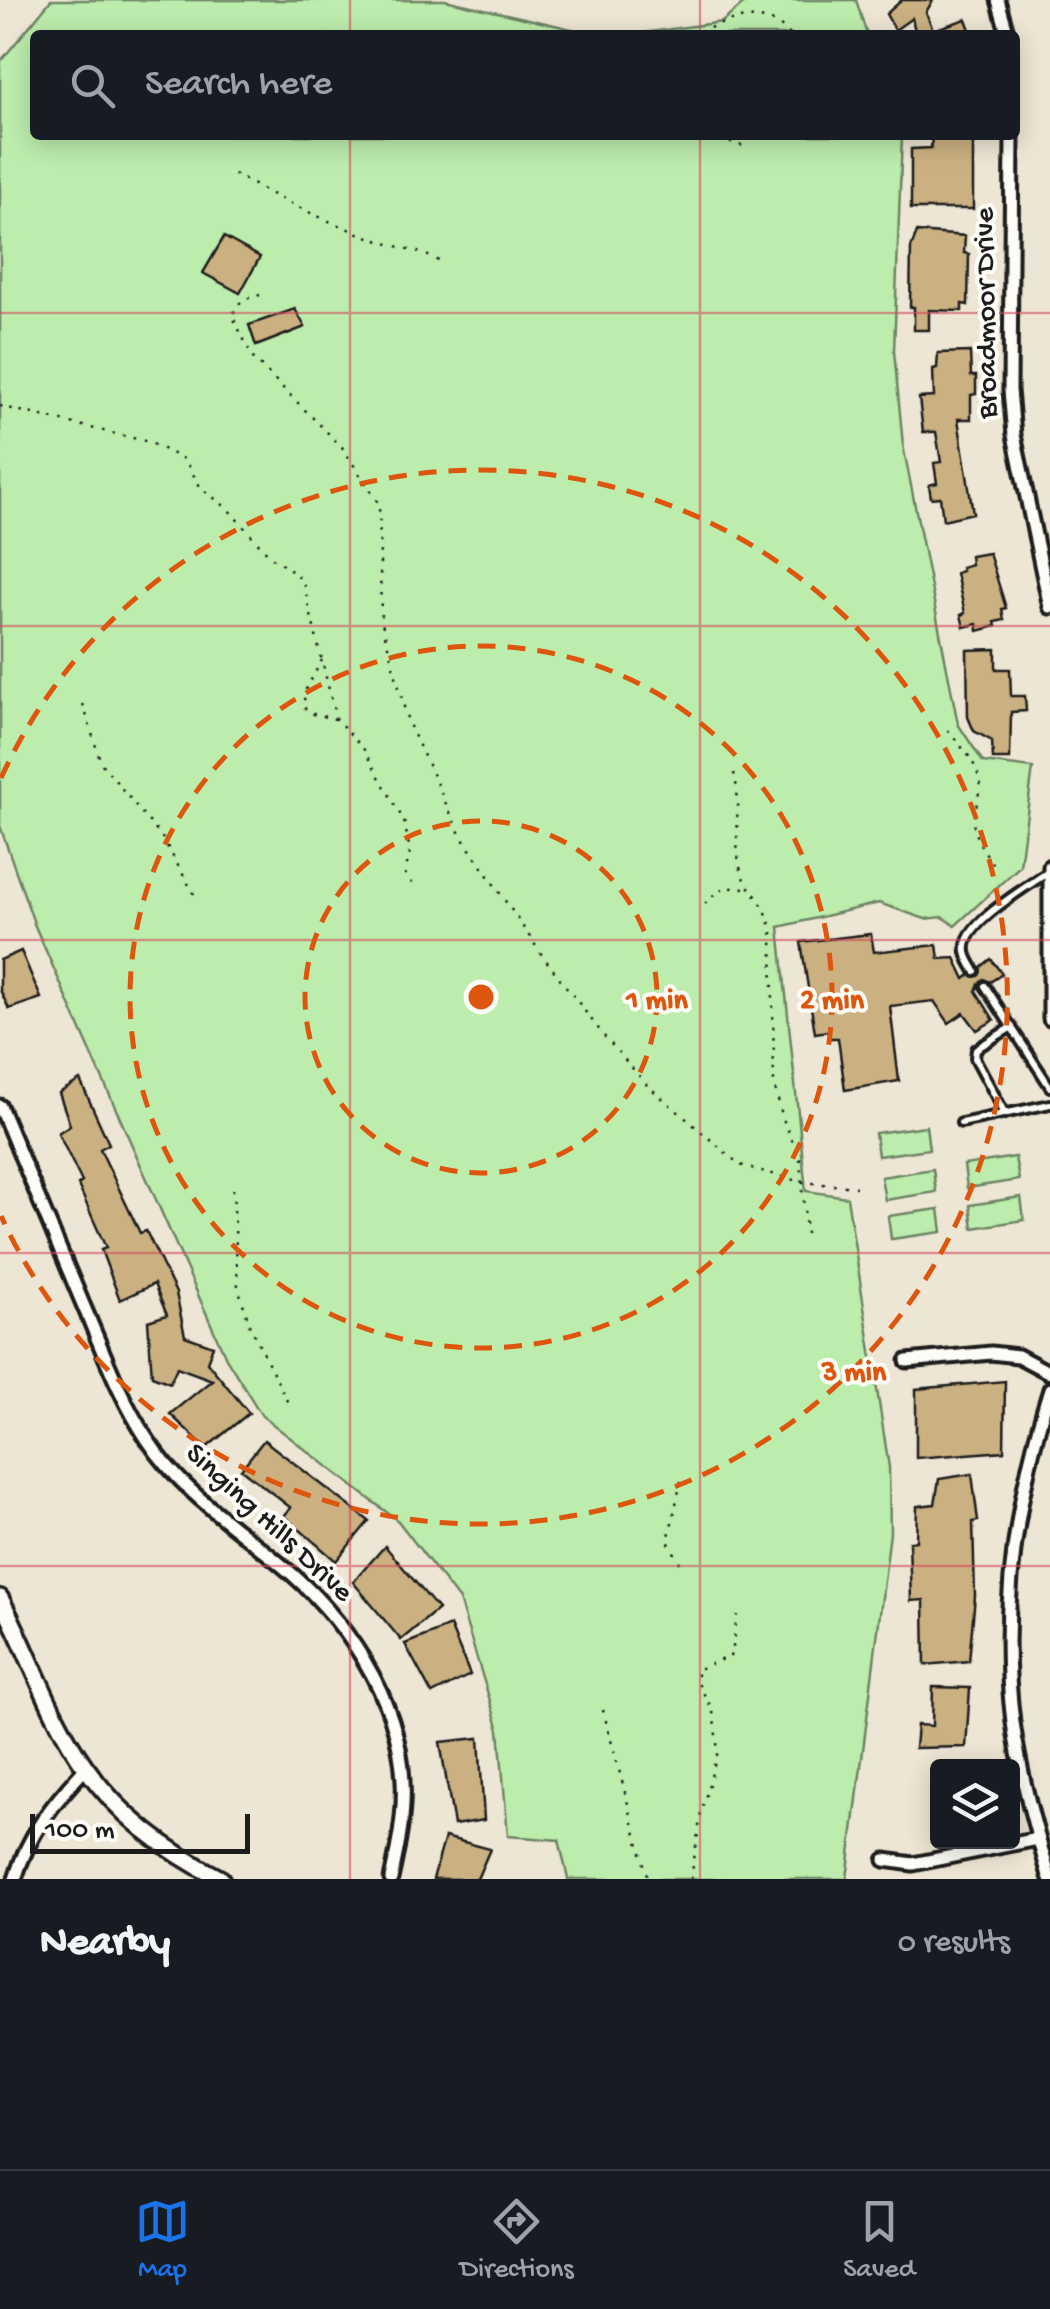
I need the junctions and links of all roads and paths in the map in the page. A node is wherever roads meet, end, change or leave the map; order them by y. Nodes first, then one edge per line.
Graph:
1 (998, 0) edge
2 (709, 30) edge
3 (785, 30) edge
4 (1007, 30) edge
5 (719, 140) edge
6 (1012, 140) edge
7 (744, 146) dead end
8 (234, 174) dead end
9 (442, 264) dead end
10 (260, 294) dead end
11 (0, 406) edge
12 (1050, 607) edge
13 (323, 659) junction
14 (83, 704) dead end
15 (336, 719) junction
16 (948, 730) dead end
17 (734, 773) dead end
18 (994, 868) dead end
19 (1050, 869) edge
20 (415, 887) dead end
21 (746, 888) junction
22 (194, 894) dead end
23 (706, 904) dead end
24 (975, 971) dead end
25 (985, 986) dead end
26 (1050, 1018) edge
27 (1012, 1027) junction
28 (1050, 1087) edge
29 (1050, 1104) edge
30 (0, 1106) edge
31 (1005, 1114) junction
32 (960, 1122) dead end
33 (801, 1182) junction
34 (856, 1187) dead end
35 (233, 1189) dead end
36 (806, 1234) dead end
37 (907, 1360) dead end
38 (1050, 1373) edge
39 (1050, 1389) edge
40 (290, 1407) dead end
41 (682, 1481) dead end
42 (684, 1570) dead end
43 (0, 1598) edge
44 (737, 1615) dead end
45 (603, 1710) dead end
46 (86, 1768) junction
47 (1038, 1839) junction
48 (886, 1860) dead end
49 (14, 1879) edge
50 (221, 1879) edge
51 (390, 1879) edge
52 (648, 1879) edge
53 (690, 1879) edge
54 (1050, 1879) edge

1 - 4 street
2 - 3 path
5 - 7 path
6 - 12 street, Broadmoor Drive
8 - 9 path
10 - 33 path
11 - 13 path
13 - 15 path
13 - 15 path
14 - 22 path
15 - 20 path
16 - 18 path
17 - 21 path
19 - 24 lane
19 - 26 street
21 - 23 path
21 - 33 path
25 - 27 lane
27 - 28 lane
27 - 31 lane
29 - 31 lane
30 - 51 street, Singing Hills Drive
31 - 32 lane
33 - 34 path
33 - 36 path
35 - 40 path
37 - 38 street
39 - 47 street
41 - 42 path
43 - 46 street
44 - 53 path
45 - 52 path
46 - 49 street
46 - 50 street
47 - 48 street
47 - 54 street

